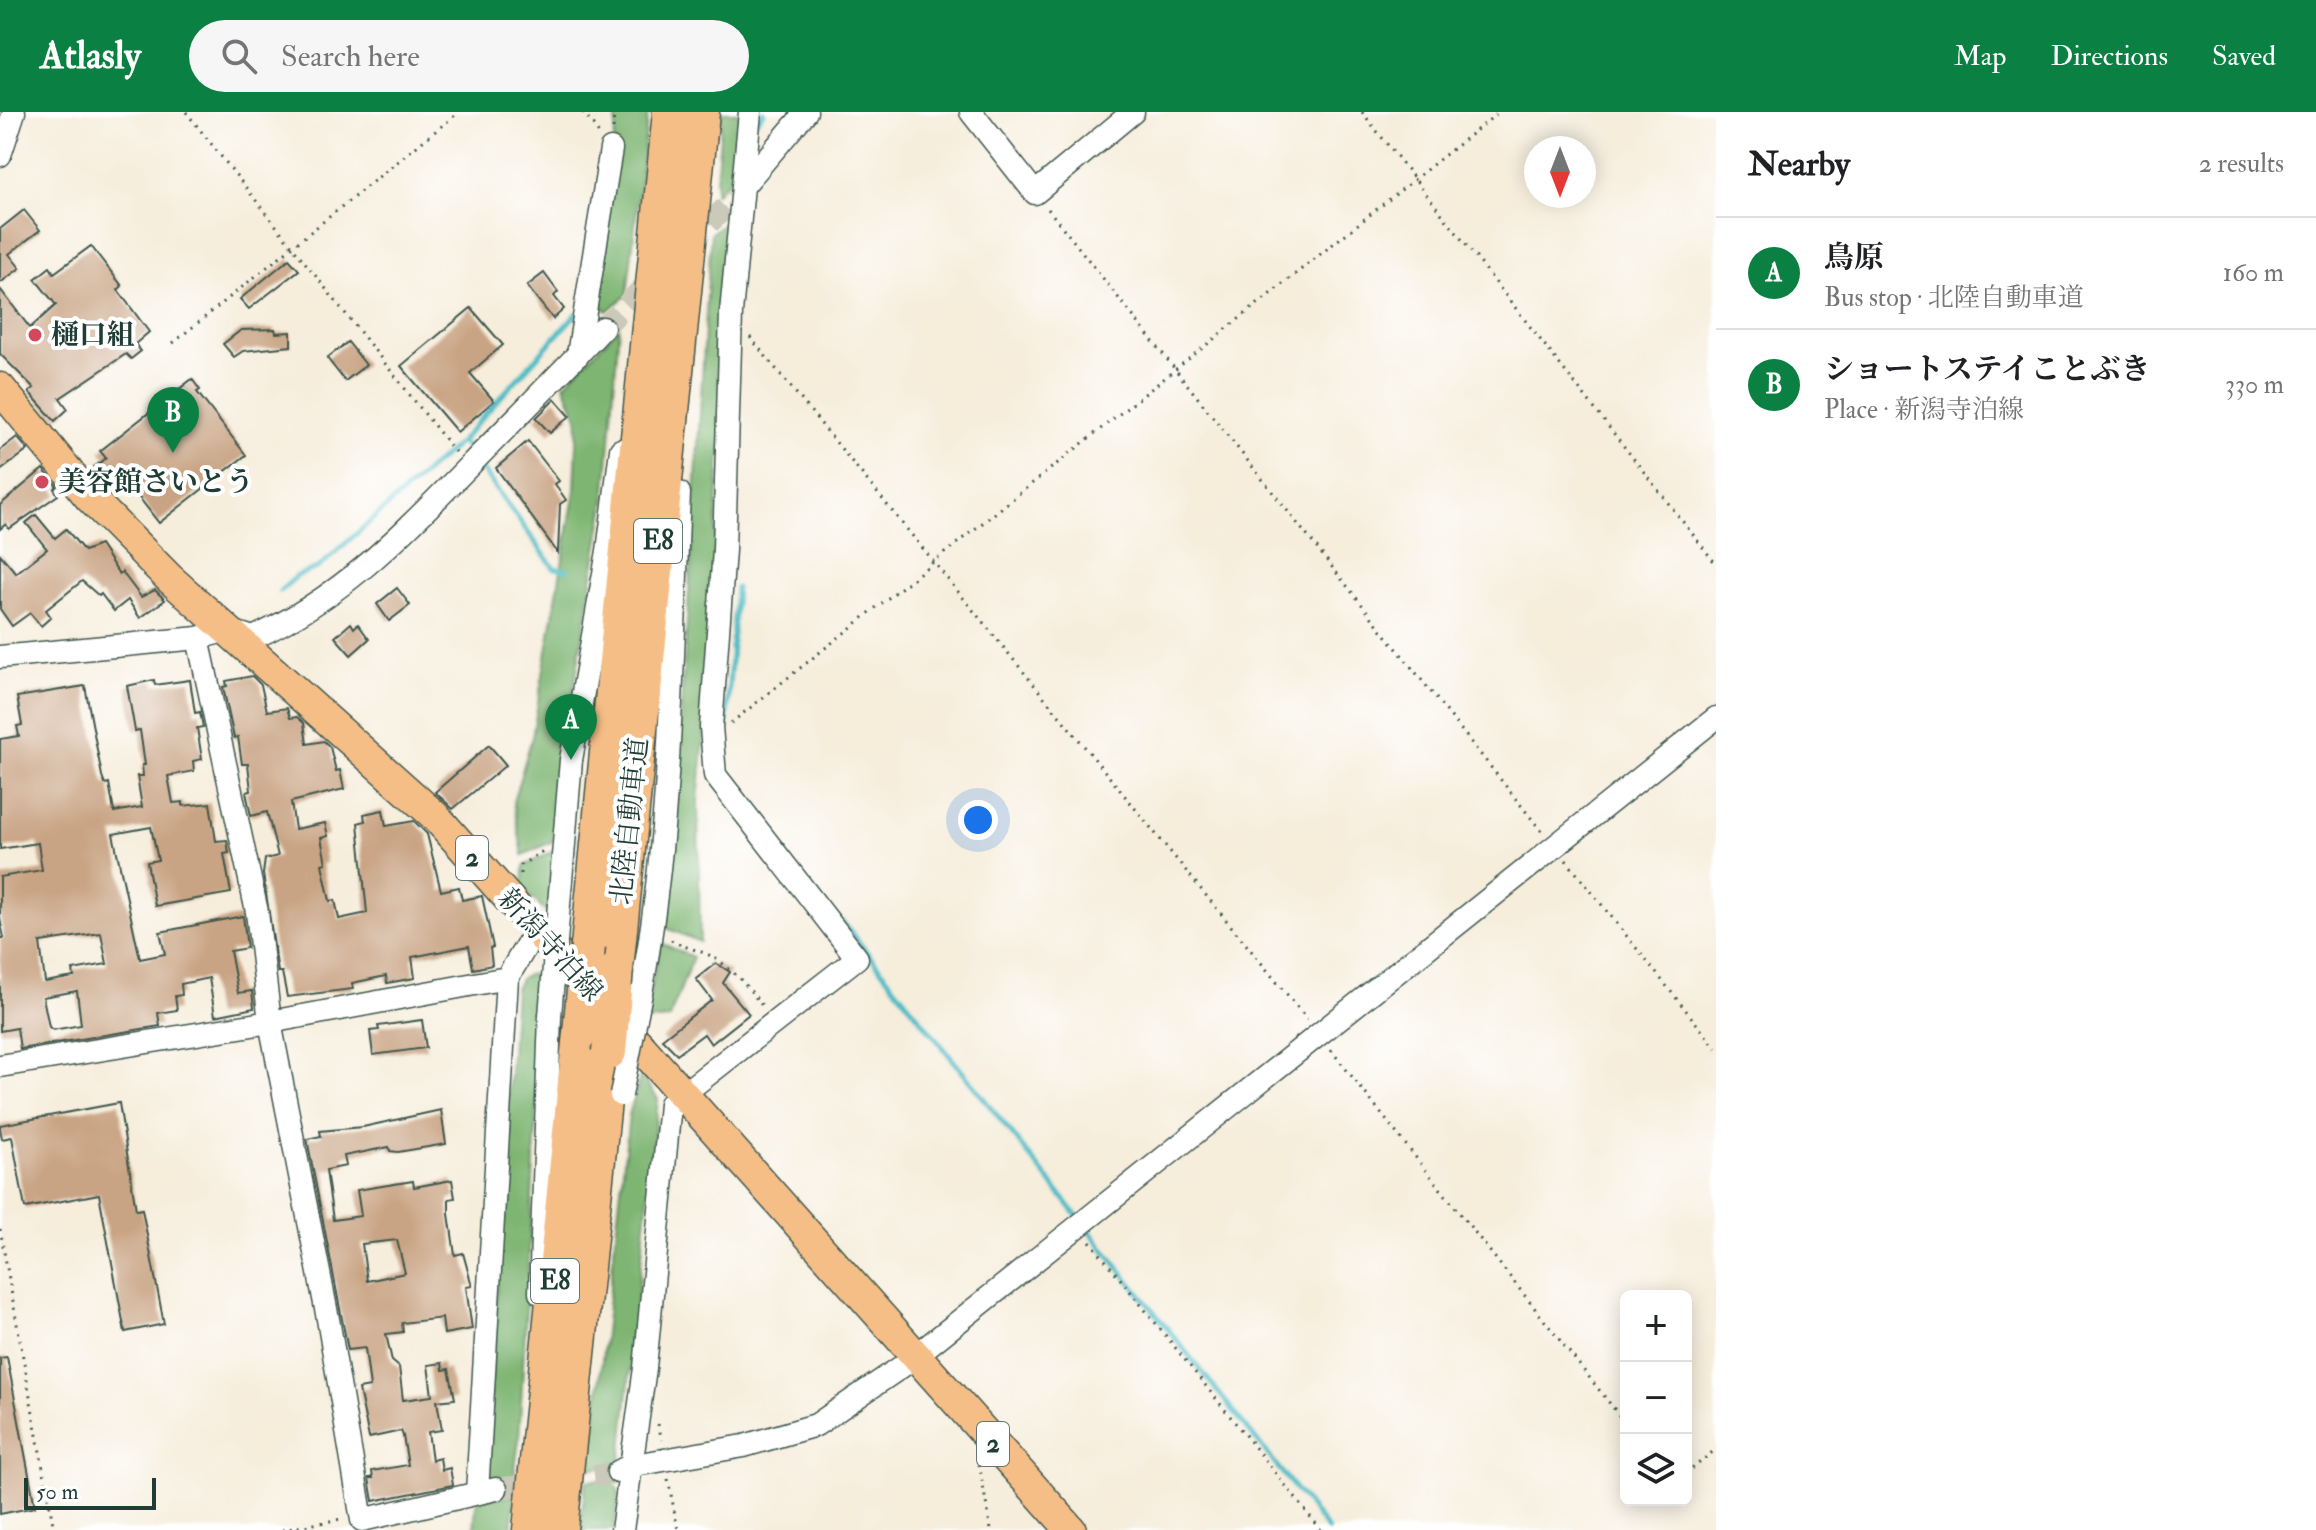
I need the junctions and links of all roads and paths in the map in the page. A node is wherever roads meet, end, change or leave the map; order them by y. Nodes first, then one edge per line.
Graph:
1 (14, 112) edge
2 (186, 112) edge
3 (459, 112) edge
4 (583, 112) edge
5 (670, 112) edge
6 (702, 112) edge
7 (750, 112) edge
8 (806, 112) edge
9 (971, 112) edge
10 (1133, 112) edge
11 (1362, 112) edge
12 (1499, 112) edge
13 (611, 149) joint
14 (0, 155) edge
15 (1415, 179) junction
16 (739, 191) junction
17 (1035, 193) junction
18 (293, 246) junction
19 (687, 264) junction
20 (731, 313) junction
21 (603, 328) tunnel mouth
22 (173, 343) dead end
23 (578, 355) junction
24 (1173, 370) junction
25 (0, 388) edge
26 (467, 467) junction
27 (934, 563) junction
28 (1716, 564) edge
29 (228, 630) junction
30 (198, 638) junction
31 (0, 657) edge
32 (1716, 718) edge
33 (711, 727) junction
34 (1556, 848) junction
35 (543, 851) dead end
36 (521, 865) dead end
37 (535, 931) junction
38 (669, 939) dead end
39 (507, 978) junction
40 (770, 1016) dead end
41 (270, 1022) junction
42 (1319, 1034) junction
43 (1716, 1048) edge
44 (0, 1066) edge
45 (686, 1094) junction
46 (1075, 1227) junction
47 (0, 1229) edge
48 (917, 1356) junction
49 (1620, 1416) edge
50 (541, 1418) junction
51 (1716, 1449) edge
52 (977, 1456) dead end
53 (1692, 1469) edge
54 (623, 1470) junction
55 (362, 1520) junction
56 (54, 1530) edge
57 (282, 1530) edge
58 (530, 1530) edge
59 (560, 1530) edge
60 (622, 1530) edge
61 (991, 1530) edge
62 (1071, 1530) edge
63 (1321, 1530) edge

1 - 14 street
2 - 18 path
3 - 18 path
4 - 13 path
5 - 50 highway, 北陸自動車道 / E8, bridge
5 - 50 street, bridge
6 - 19 highway, 北陸自動車道 / E8
7 - 16 street
8 - 16 street
9 - 17 street
10 - 17 street
11 - 15 path
12 - 15 path
13 - 23 street
15 - 24 path
15 - 28 path
16 - 20 street
17 - 24 path
18 - 22 path
18 - 26 path
19 - 59 highway, 北陸自動車道 / E8, bridge
19 - 59 street, bridge
20 - 27 path
20 - 33 street
21 - 23 street
23 - 26 street
24 - 27 path
24 - 34 path
25 - 29 main road, 新潟寺泊線 / 2
26 - 29 street
27 - 33 path
27 - 42 path
29 - 30 street
29 - 37 main road, 新潟寺泊線 / 2
30 - 31 street
30 - 41 street
32 - 34 street
33 - 45 street
34 - 42 street
34 - 43 path
35 - 36 path
37 - 39 street
37 - 45 main road, 新潟寺泊線 / 2
38 - 40 path
39 - 41 street
39 - 55 street
41 - 44 street
41 - 55 street
42 - 46 street
42 - 49 path
45 - 48 main road, 新潟寺泊線 / 2
45 - 54 street
46 - 48 street
46 - 63 path
47 - 56 path
48 - 54 street
48 - 62 main road, 新潟寺泊線 / 2
50 - 58 highway, 北陸自動車道 / E8
51 - 53 path
52 - 61 path
54 - 60 street
55 - 57 path

